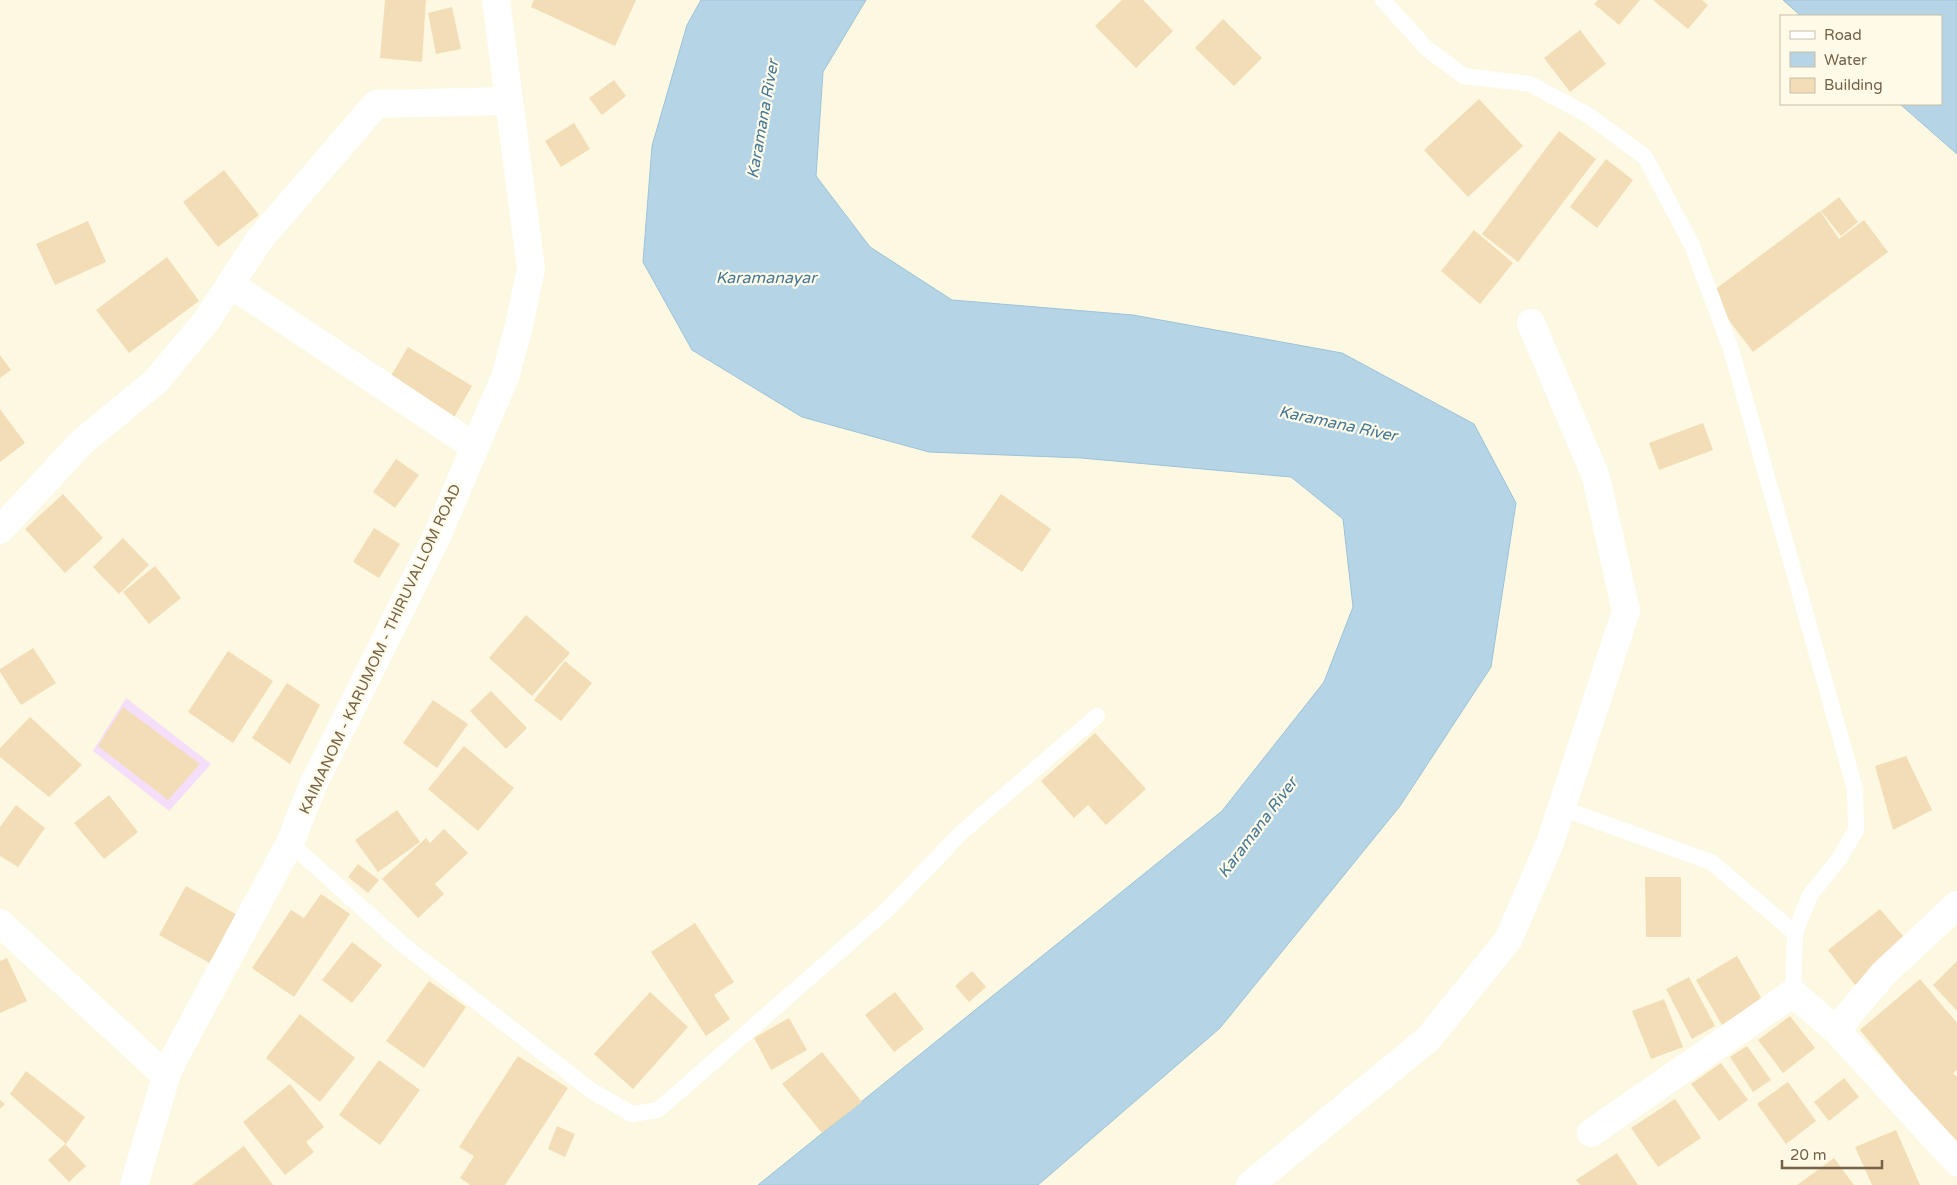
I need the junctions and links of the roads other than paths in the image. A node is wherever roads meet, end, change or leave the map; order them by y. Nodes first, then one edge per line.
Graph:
1 (496, 0) edge
2 (1383, 0) edge
3 (509, 101) junction
4 (230, 284) junction
5 (1531, 323) dead end
6 (475, 446) junction
7 (0, 530) edge
8 (1098, 716) dead end
9 (1561, 808) junction
10 (290, 843) junction
11 (1957, 905) edge
12 (0, 923) edge
13 (1795, 933) junction
14 (1793, 993) junction
15 (1836, 1030) junction
16 (166, 1076) junction
17 (1591, 1133) dead end
18 (1957, 1162) edge
19 (134, 1185) edge
20 (1250, 1185) edge

1 - 3 street, KAIMANOM - KARUMOM - THIRUVALLOM ROAD
2 - 13 lane
3 - 4 street
3 - 6 street, KAIMANOM - KARUMOM - THIRUVALLOM ROAD
4 - 6 street
4 - 7 street
5 - 9 street
6 - 10 street, KAIMANOM - KARUMOM - THIRUVALLOM ROAD
8 - 10 lane
9 - 13 lane
9 - 20 street
10 - 16 street, KAIMANOM - KARUMOM - THIRUVALLOM ROAD
11 - 15 street
12 - 16 street
13 - 14 lane
14 - 15 street
14 - 17 street
15 - 18 street
16 - 19 street, KAIMANOM - KARUMOM - THIRUVALLOM ROAD

